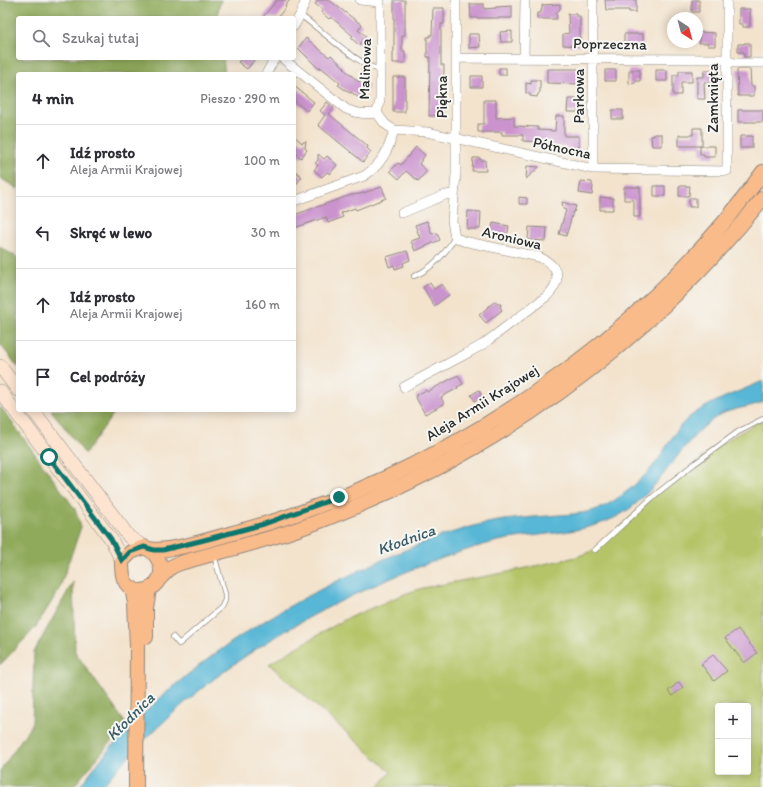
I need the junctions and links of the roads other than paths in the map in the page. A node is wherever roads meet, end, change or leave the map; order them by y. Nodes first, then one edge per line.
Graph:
1 (306, 0) edge
2 (360, 0) edge
3 (456, 0) edge
4 (525, 0) edge
5 (593, 0) edge
6 (727, 0) edge
7 (380, 1) edge
8 (300, 15) junction
9 (296, 22) edge
10 (456, 58) junction
11 (524, 58) junction
12 (593, 58) junction
13 (274, 60) edge
14 (285, 60) edge
15 (728, 61) junction
16 (763, 63) edge
17 (380, 69) junction
18 (267, 72) edge
19 (376, 113) junction
20 (394, 130) junction
21 (456, 139) junction
22 (592, 169) junction
23 (727, 171) joint
24 (763, 172) edge
25 (454, 194) junction
26 (763, 198) edge
27 (296, 200) edge
28 (402, 214) dead end
29 (455, 237) junction
30 (414, 276) dead end
31 (0, 366) edge
32 (16, 387) edge
33 (404, 387) dead end
34 (0, 391) edge
35 (35, 412) edge
36 (763, 419) edge
37 (147, 548) junction
38 (596, 550) dead end
39 (214, 553) junction
40 (122, 561) junction
41 (160, 578) junction
42 (132, 588) junction
43 (149, 589) junction
44 (173, 637) dead end
45 (141, 674) junction
46 (142, 786) edge

1 - 8 street
2 - 7 street
3 - 10 street, Piękna
4 - 11 street
5 - 12 street, Parkowa
6 - 15 street, Zamknięta
7 - 17 street, Malinowa
8 - 9 street
8 - 17 lane
10 - 11 street, Poprzeczna
10 - 21 street, Piękna
11 - 12 street, Poprzeczna
12 - 15 street, Poprzeczna
12 - 22 street, Parkowa
13 - 18 street
14 - 19 street
15 - 16 street, Poprzeczna
15 - 23 street, Zamknięta
17 - 19 street, Malinowa
19 - 20 street, Malinowa
20 - 21 street, Północna
20 - 27 street
21 - 22 street, Północna
21 - 25 street, Piękna
22 - 23 street, Północna
24 - 37 main road, Aleja Armii Krajowej
25 - 28 street
25 - 29 street
26 - 39 main road
29 - 30 lane
29 - 33 street, Aroniowa
31 - 32 main road
34 - 40 main road
35 - 37 main road
36 - 38 lane
37 - 40 main road
37 - 41 main road
39 - 41 main road
39 - 44 lane
40 - 42 main road
41 - 43 main road
42 - 43 main road
42 - 45 main road
43 - 45 main road
45 - 46 main road

